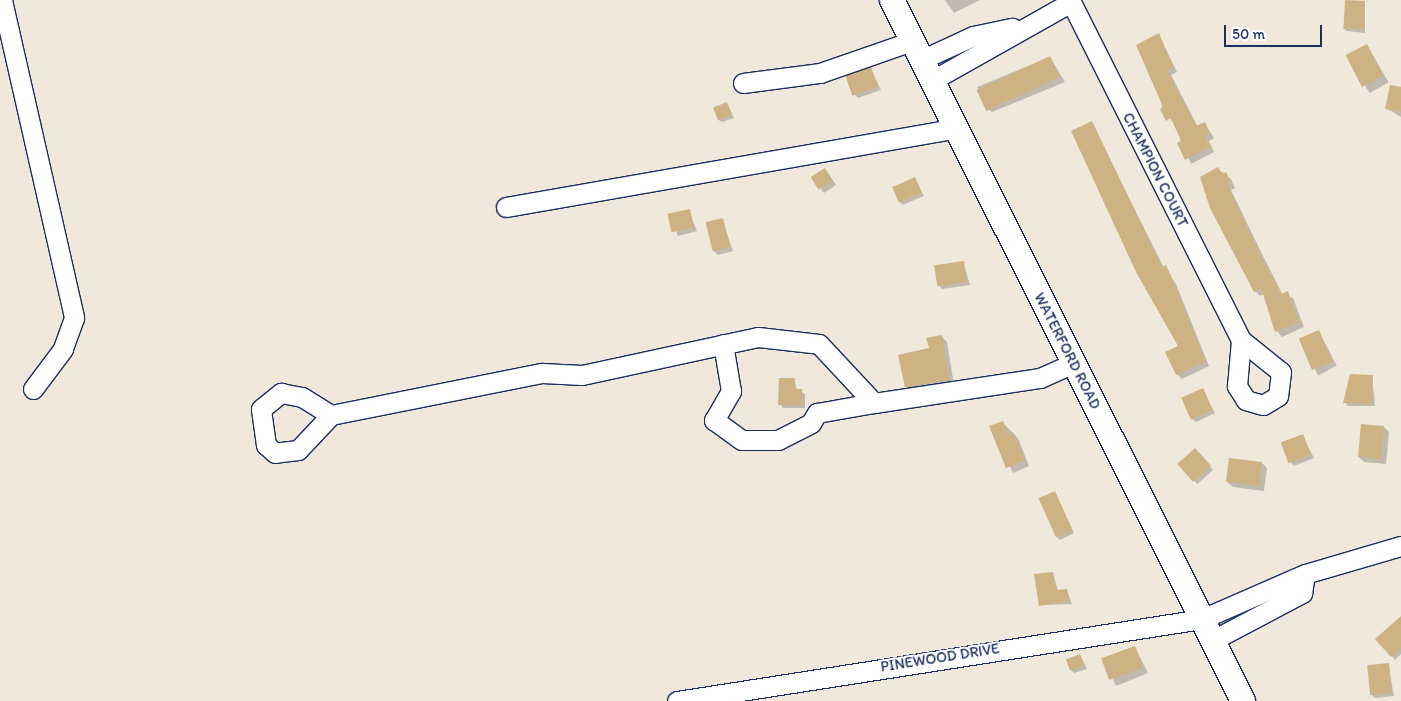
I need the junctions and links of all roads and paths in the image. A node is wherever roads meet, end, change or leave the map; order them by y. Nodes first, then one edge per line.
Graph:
1 (892, 0) edge
2 (1071, 1) edge
3 (3, 3) edge
4 (921, 61) junction
5 (743, 83) dead end
6 (955, 129) junction
7 (506, 207) dead end
8 (1241, 340) dead end
9 (723, 344) junction
10 (1073, 363) junction
11 (33, 389) dead end
12 (874, 403) junction
13 (331, 415) dead end
14 (1401, 546) edge
15 (1305, 574) junction
16 (1202, 619) junction
17 (1213, 640) junction
18 (677, 701) edge
19 (1243, 701) edge

1 - 4 main road, WATERFORD ROAD
2 - 4 street
2 - 8 street, CHAMPION COURT
3 - 11 street
4 - 5 street
4 - 6 main road, WATERFORD ROAD
6 - 7 street
6 - 10 main road, WATERFORD ROAD
9 - 12 street
9 - 12 street
9 - 13 street
10 - 12 street
10 - 16 main road, WATERFORD ROAD
14 - 15 street, PINEWOOD DRIVE
15 - 16 street, PINEWOOD DRIVE
15 - 17 street
16 - 17 main road, WATERFORD ROAD
16 - 18 street, PINEWOOD DRIVE
17 - 19 main road, WATERFORD ROAD

